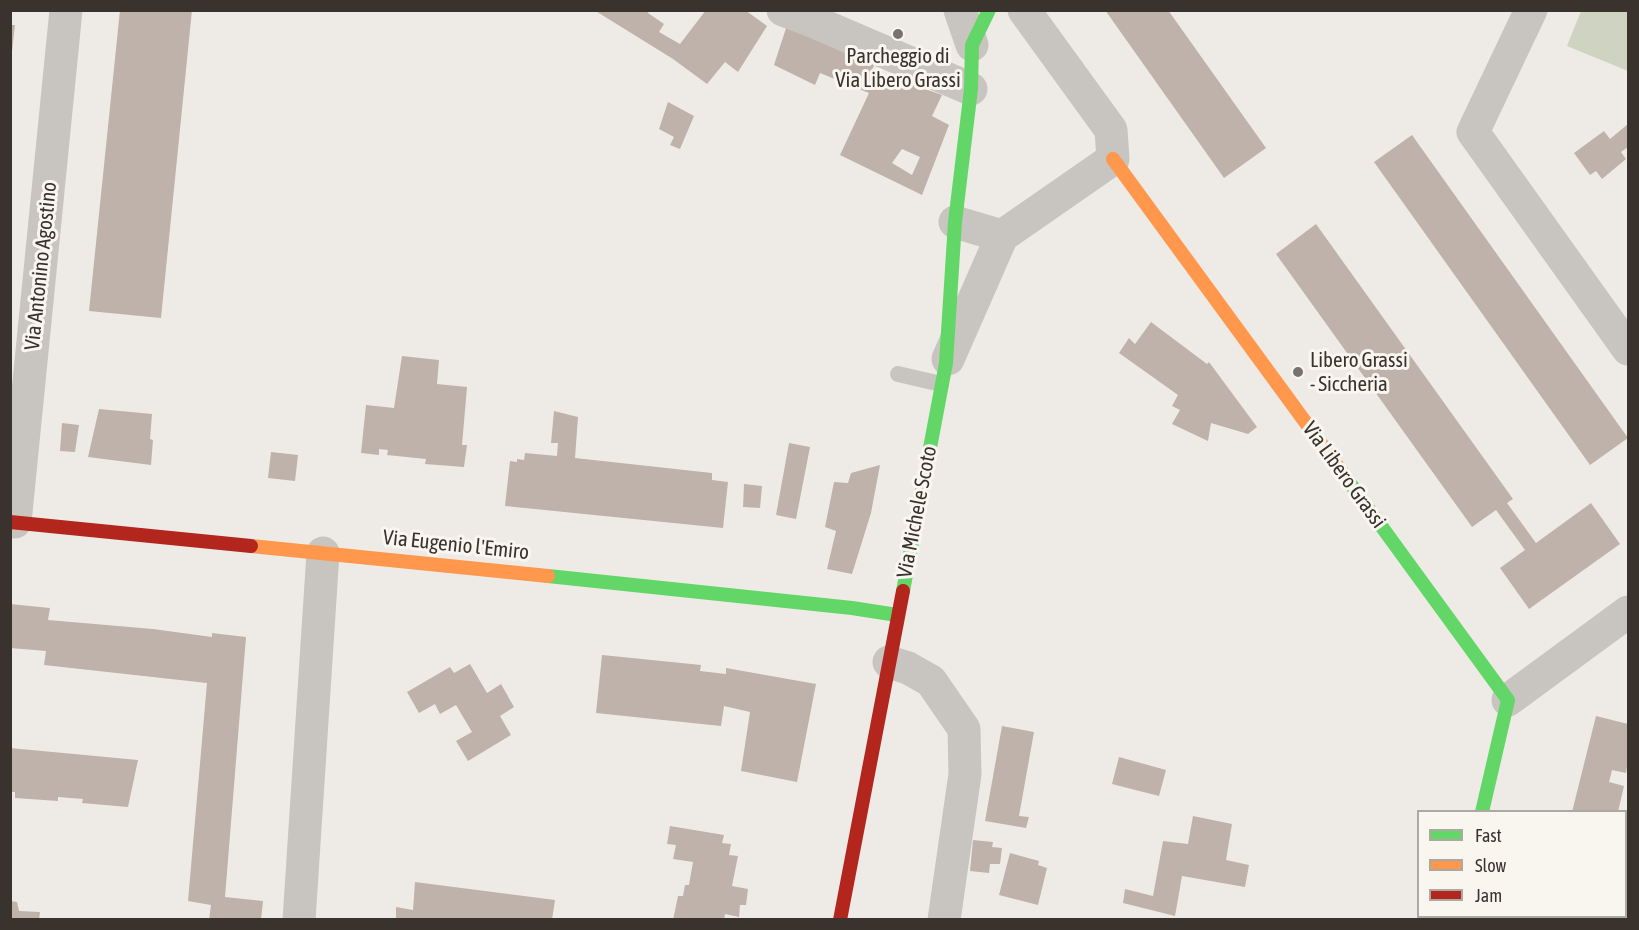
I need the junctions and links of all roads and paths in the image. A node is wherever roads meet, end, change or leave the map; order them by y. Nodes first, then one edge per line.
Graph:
1 (66, 10) edge
2 (783, 10) edge
3 (960, 10) edge
4 (989, 10) edge
5 (1024, 10) edge
6 (1531, 10) edge
7 (972, 45) junction
8 (971, 89) junction
9 (1113, 159) junction
10 (955, 222) junction
11 (1002, 236) junction
12 (1629, 349) edge
13 (898, 374) dead end
14 (944, 374) junction
15 (13, 522) edge
16 (322, 553) junction
17 (1629, 612) edge
18 (897, 615) junction
19 (889, 662) junction
20 (1508, 700) junction
21 (1482, 810) edge
22 (299, 920) edge
23 (840, 920) edge
24 (944, 920) edge

1 - 15 street, Via Antonino Agostino
2 - 8 street
3 - 7 street
4 - 7 street
5 - 9 street
6 - 12 street
7 - 8 street, Via Michele Scoto
8 - 10 street, Via Michele Scoto
9 - 11 street
9 - 20 street, Via Libero Grassi
10 - 11 street
10 - 14 street, Via Michele Scoto
11 - 14 street
13 - 14 lane
14 - 18 street, Via Michele Scoto
15 - 16 street, Via Eugenio l'Emiro
16 - 18 street, Via Eugenio l'Emiro
16 - 22 street
17 - 20 street
18 - 19 street, Via Michele Scoto
19 - 23 street, Via Michele Scoto
19 - 24 street
20 - 21 street

